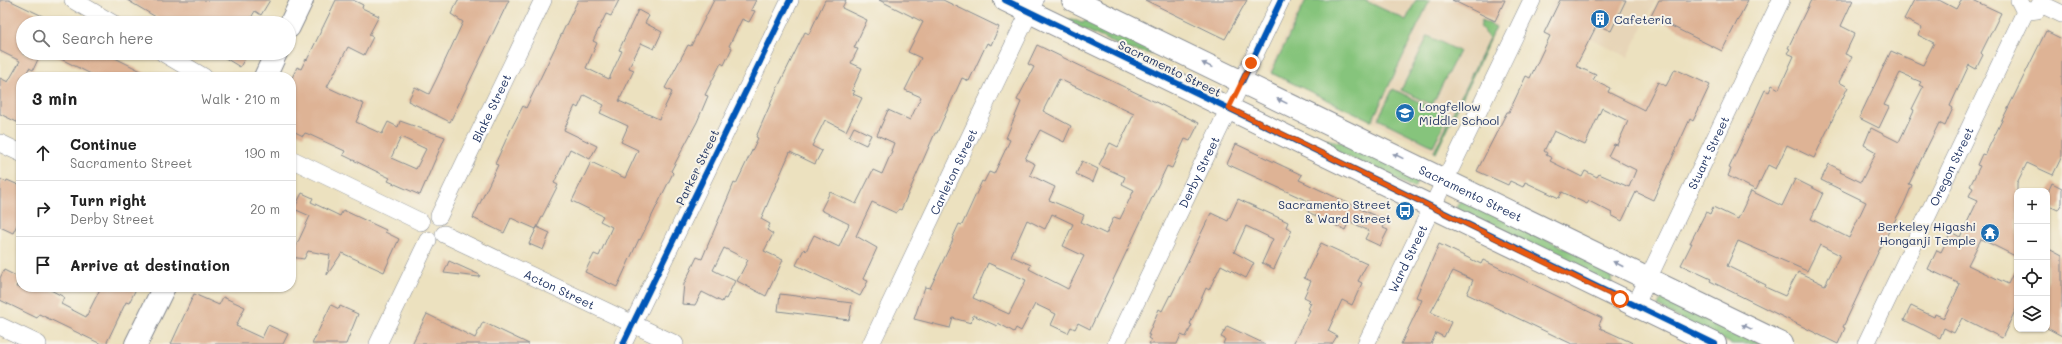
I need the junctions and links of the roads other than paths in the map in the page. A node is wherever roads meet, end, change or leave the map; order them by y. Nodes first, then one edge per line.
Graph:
1 (73, 0) edge
2 (302, 0) edge
3 (543, 0) edge
4 (790, 0) edge
5 (1005, 0) edge
6 (1073, 0) edge
7 (1281, 0) edge
8 (1532, 0) edge
9 (1781, 0) edge
10 (2032, 3) edge
11 (1032, 6) edge
12 (2062, 14) edge
13 (100, 16) edge
14 (294, 16) edge
15 (175, 60) edge
16 (273, 60) edge
17 (195, 72) edge
18 (267, 72) edge
19 (1242, 82) junction
20 (1229, 108) junction
21 (0, 143) edge
22 (16, 151) edge
23 (296, 161) edge
24 (1446, 180) junction
25 (1433, 207) junction
26 (439, 216) junction
27 (421, 222) junction
28 (444, 234) junction
29 (428, 240) junction
30 (1648, 279) junction
31 (162, 292) edge
32 (1635, 306) junction
33 (633, 324) junction
34 (0, 326) edge
35 (38, 344) edge
36 (136, 344) edge
37 (378, 344) edge
38 (623, 344) edge
39 (675, 344) edge
40 (870, 344) edge
41 (1116, 344) edge
42 (1366, 344) edge
43 (1715, 344) edge
44 (1782, 344) edge
45 (1866, 344) edge

1 - 13 street
2 - 14 street
3 - 26 street, Blake Street
4 - 33 street, Parker Street
5 - 11 street, Sacramento Street
19 -> 6 street, Sacramento Street
7 - 19 street, Derby Street
8 - 24 street, Ward Street
9 - 30 street, Stuart Street
10 - 12 street
10 - 45 street, Oregon Street
11 - 20 street, Sacramento Street
11 - 40 street, Carleton Street
15 - 17 street
16 - 18 street
19 - 20 street, Derby Street
24 -> 19 street, Sacramento Street
20 - 25 street, Sacramento Street
20 - 41 street, Derby Street
21 - 22 street
23 - 27 street
24 - 25 street, Ward Street
30 -> 24 street, Sacramento Street
25 - 32 street, Sacramento Street
25 - 42 street, Ward Street
26 - 27 street
26 - 28 street
27 - 29 street
28 - 29 street
28 - 33 street, Acton Street
29 - 37 street
30 - 32 street, Stuart Street
44 -> 30 street, Sacramento Street
31 - 36 street
32 - 43 street, Sacramento Street
33 - 38 street, Parker Street
33 - 39 street, Acton Street
34 - 35 street

